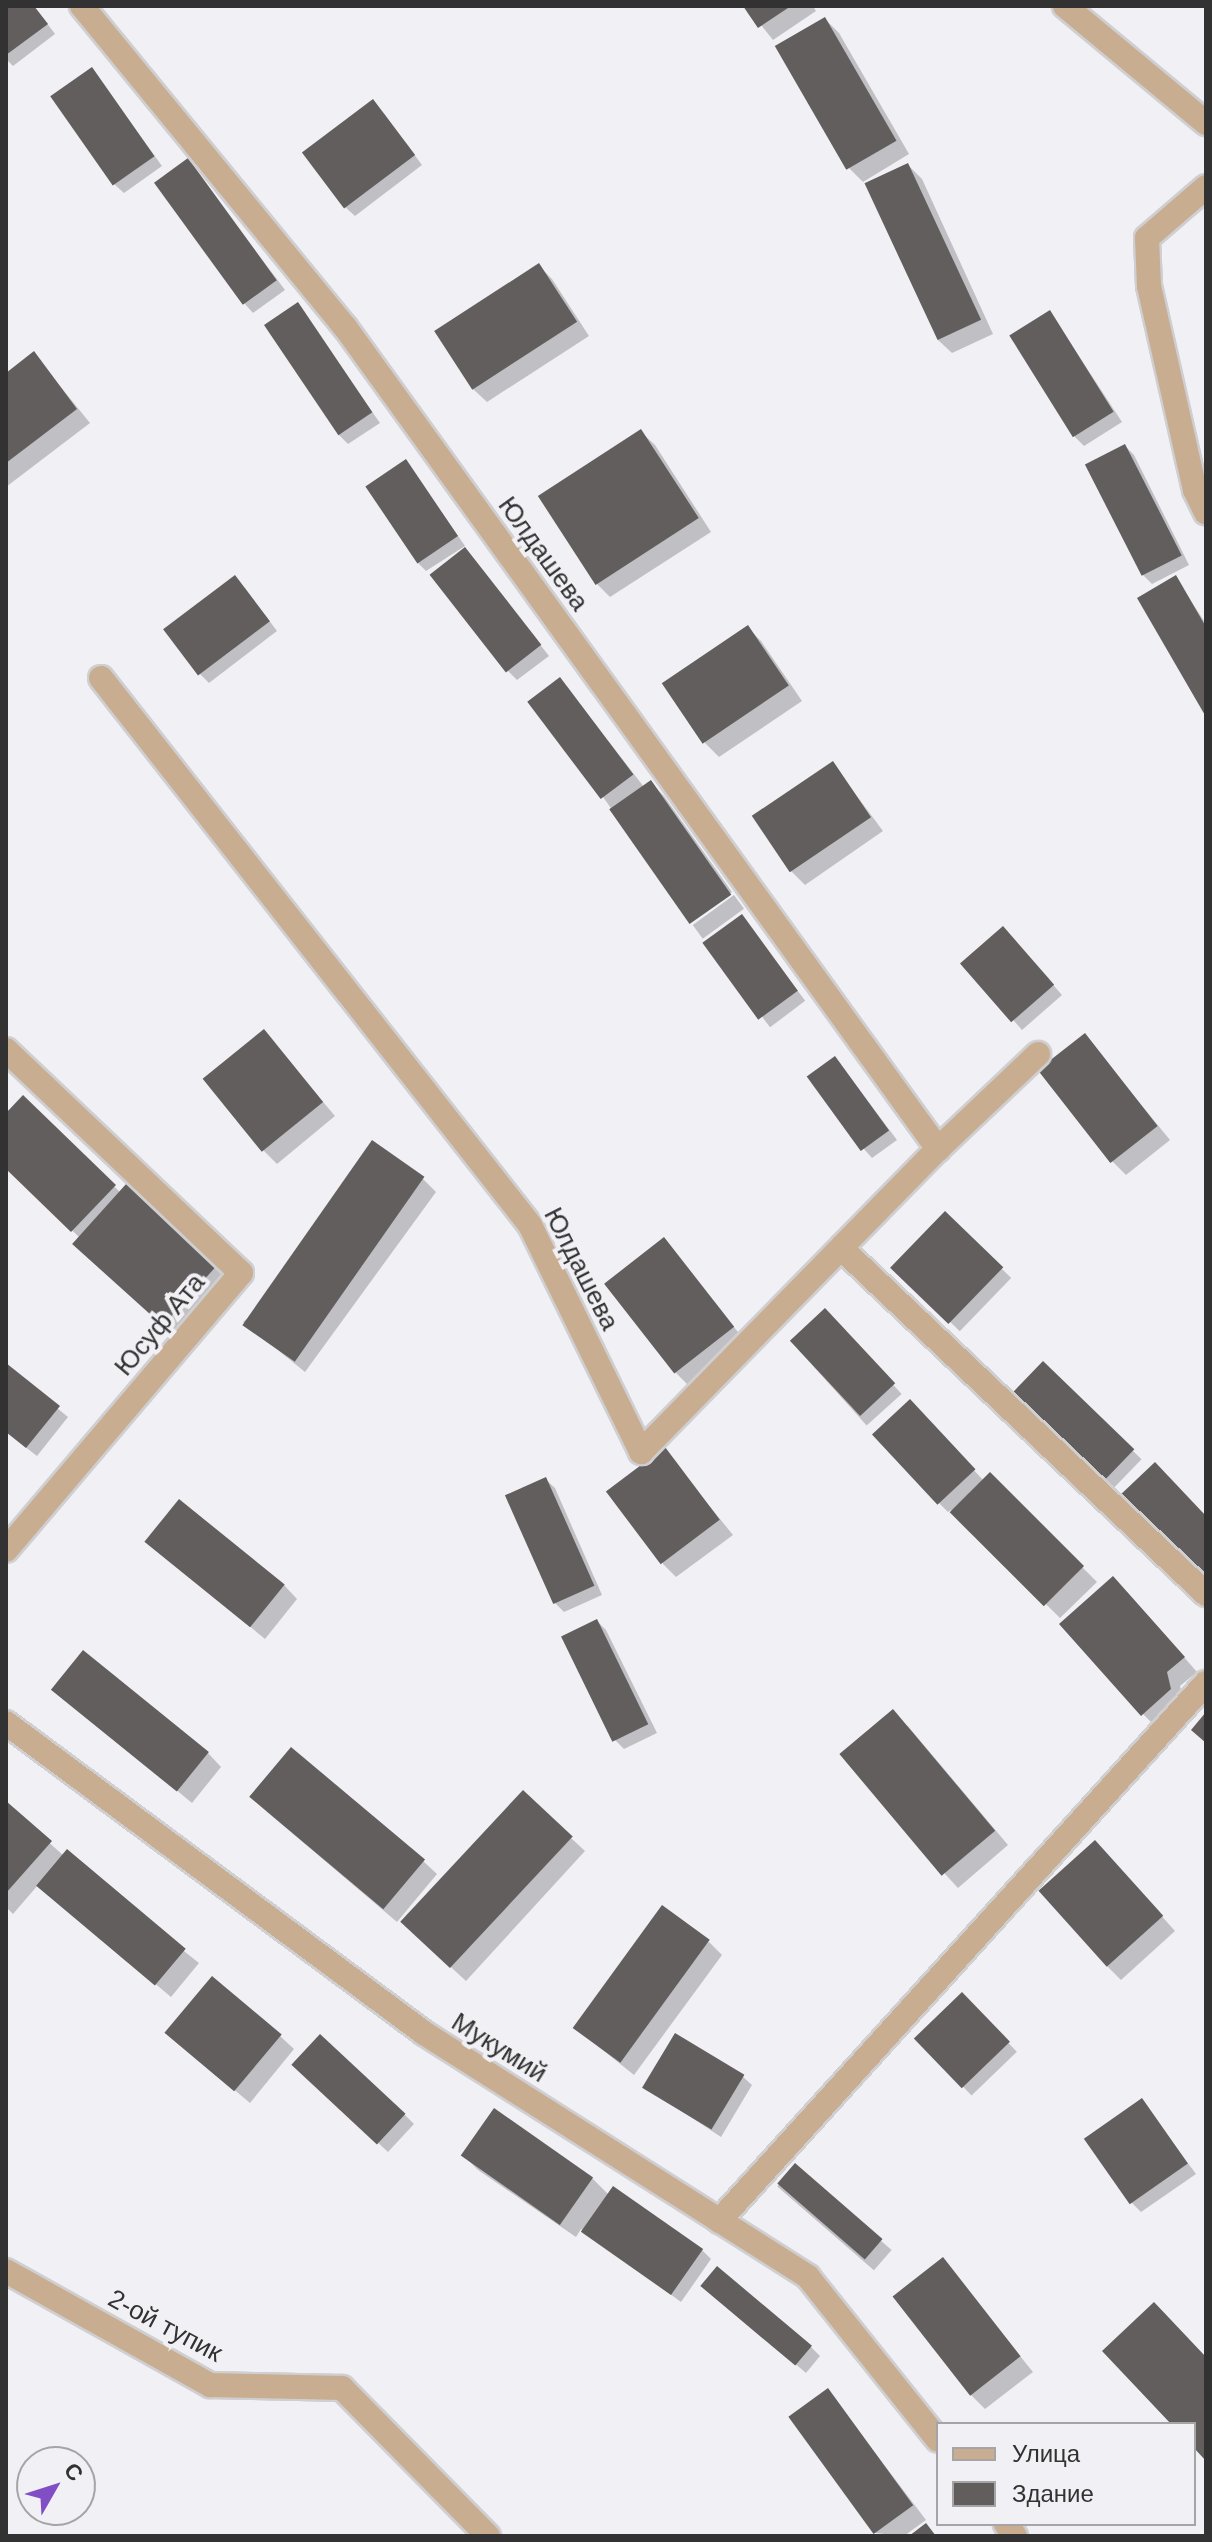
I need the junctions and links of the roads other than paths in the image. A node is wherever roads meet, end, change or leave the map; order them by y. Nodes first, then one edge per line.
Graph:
1 (82, 6) edge
2 (1065, 6) edge
3 (1206, 123) edge
4 (1206, 187) edge
5 (1206, 513) edge
6 (101, 678) dead end
7 (6, 1050) edge
8 (1038, 1054) dead end
9 (938, 1149) junction
10 (841, 1248) junction
11 (6, 1550) edge
12 (1206, 1594) edge
13 (1206, 1683) edge
14 (6, 1723) edge
15 (719, 2221) junction
16 (6, 2271) edge
17 (936, 2437) edge
18 (488, 2536) edge

1 - 9 street, Юлдашева
2 - 3 street
4 - 5 street
6 - 10 street, Юлдашева
7 - 11 street, Юсуф Ата
8 - 9 street, Юлдашева
9 - 10 street, Юлдашева
10 - 12 street
13 - 15 street
14 - 15 street, Мукумий
15 - 17 street, Мукумий
16 - 18 street, 2-ой тупик

